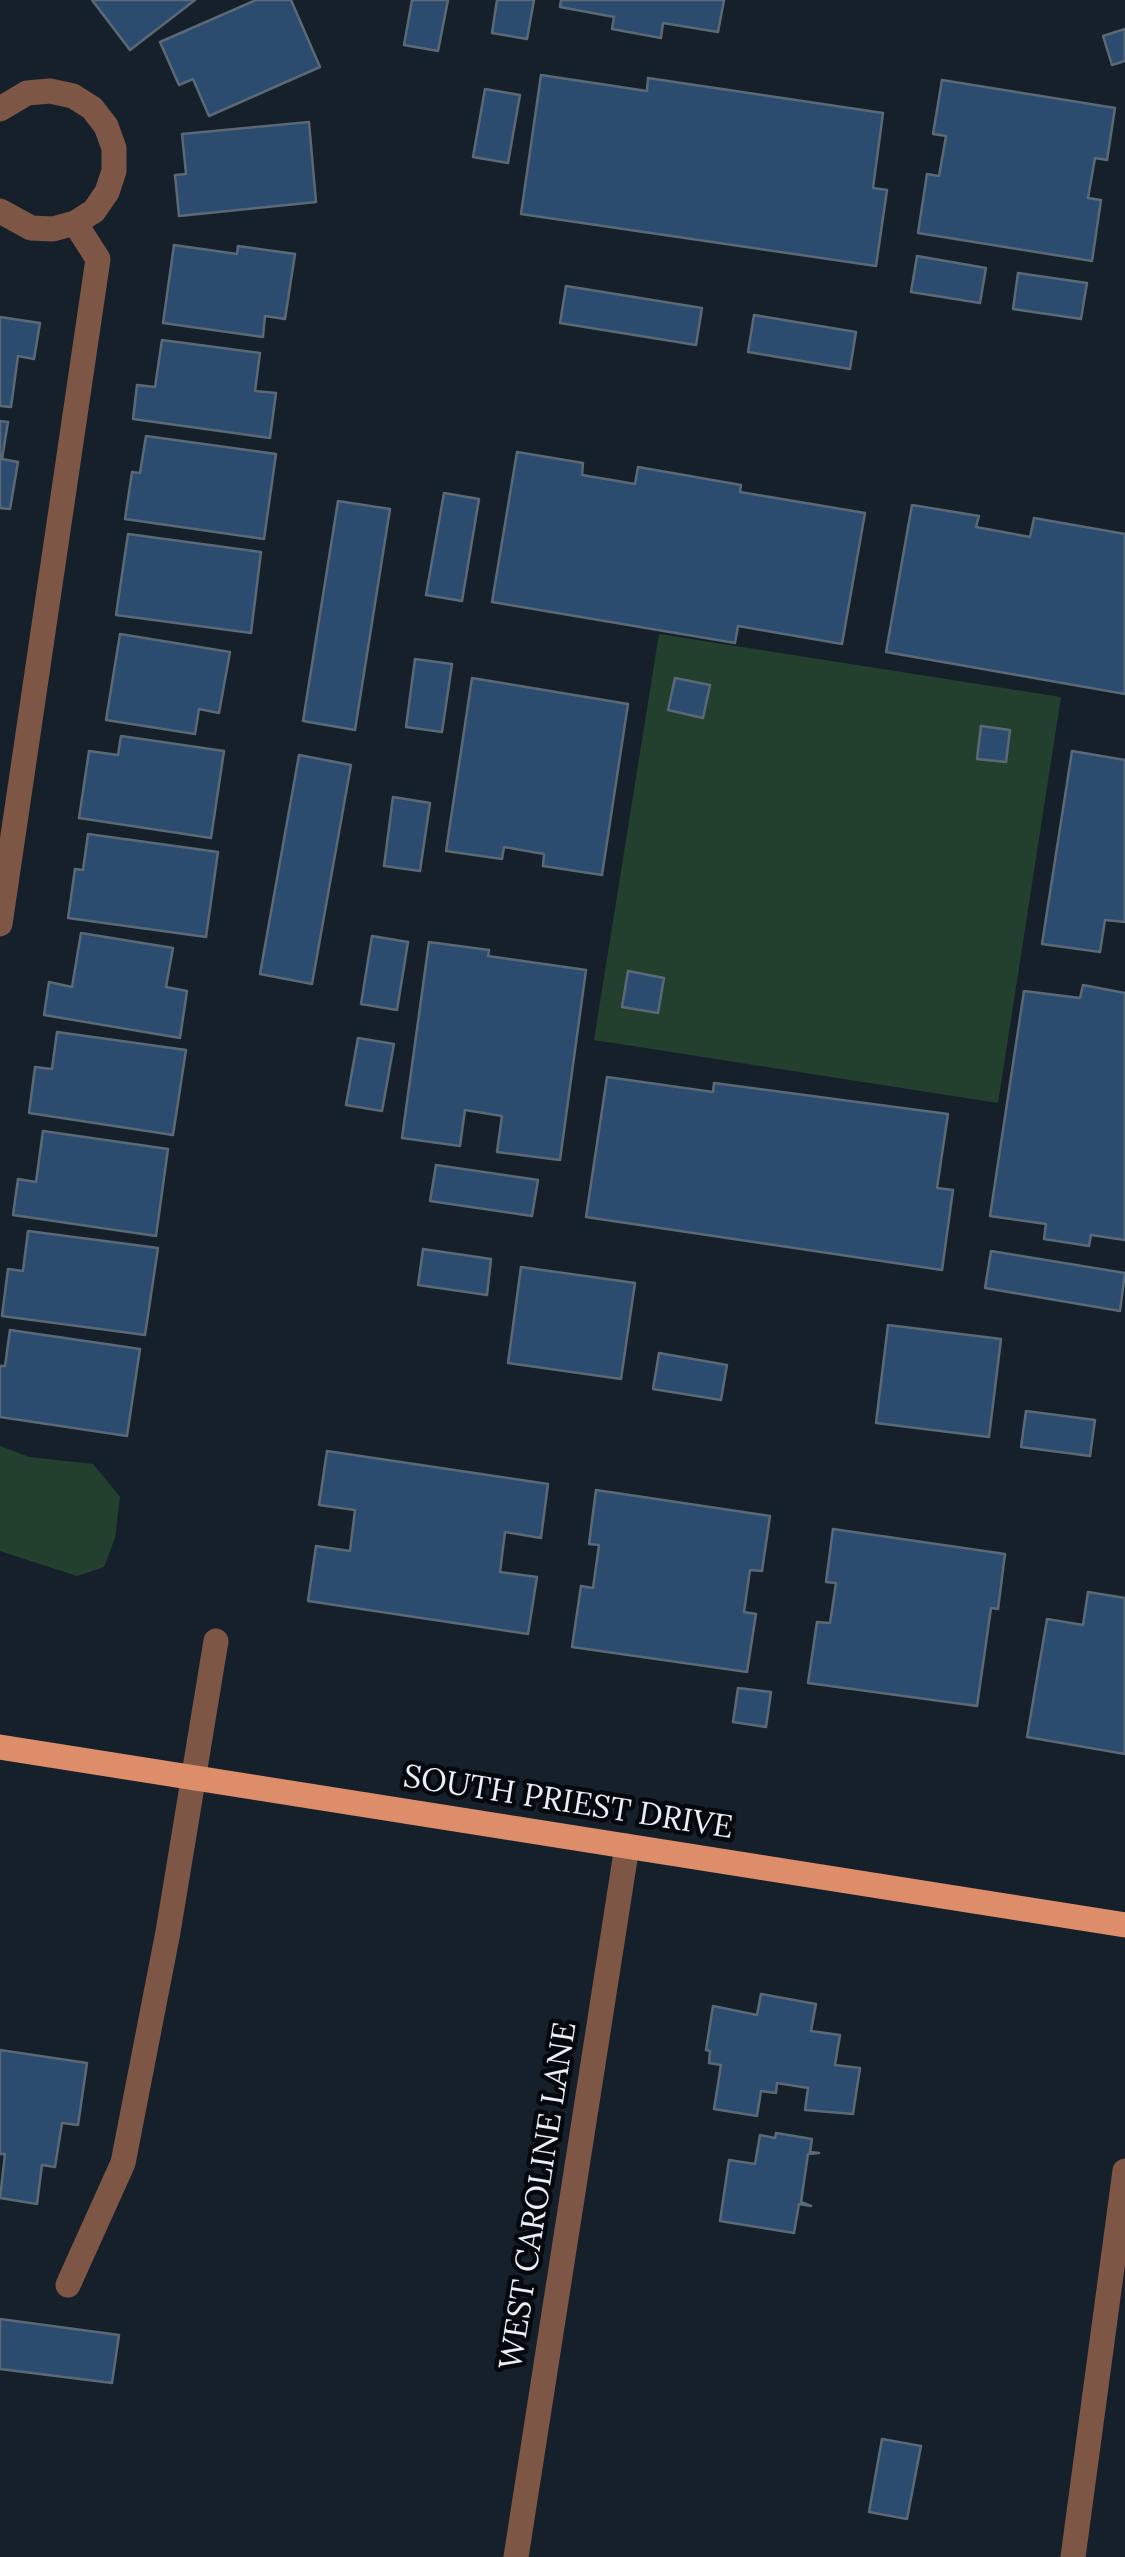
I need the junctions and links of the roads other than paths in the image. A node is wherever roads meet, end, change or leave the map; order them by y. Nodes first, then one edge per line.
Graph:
1 (0, 110) edge
2 (0, 211) edge
3 (75, 223) junction
4 (0, 924) edge
5 (216, 1641) dead end
6 (0, 1747) edge
7 (195, 1777) junction
8 (627, 1846) junction
9 (1125, 1924) edge
10 (1125, 2171) edge
11 (68, 2284) dead end
12 (516, 2557) edge
13 (1073, 2557) edge

1 - 3 street
2 - 3 street
3 - 4 street
5 - 7 street
6 - 7 main road, SOUTH PRIEST DRIVE
7 - 8 main road, SOUTH PRIEST DRIVE
7 - 11 street
8 - 9 main road, SOUTH PRIEST DRIVE
8 - 12 street, WEST CAROLINE LANE
10 - 13 street

